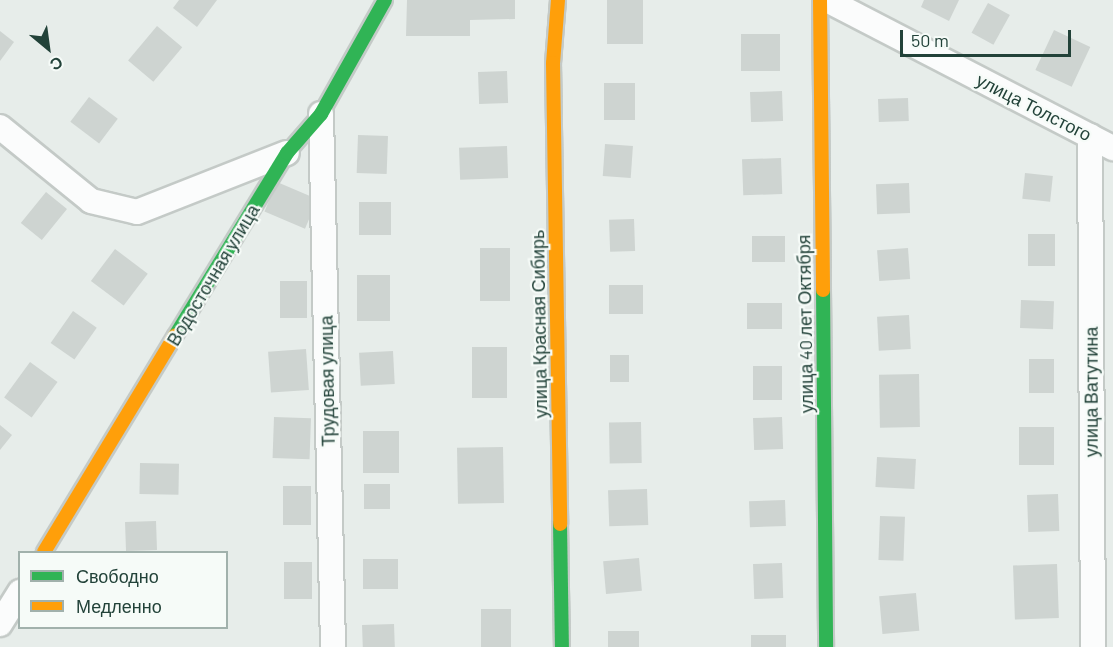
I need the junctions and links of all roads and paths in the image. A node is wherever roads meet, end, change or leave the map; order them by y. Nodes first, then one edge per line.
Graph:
1 (385, 0) edge
2 (558, 0) edge
3 (820, 0) edge
4 (827, 0) edge
5 (321, 114) junction
6 (0, 127) edge
7 (1090, 136) junction
8 (1113, 148) edge
9 (287, 153) junction
10 (45, 551) edge
11 (18, 595) edge
12 (0, 624) edge
13 (333, 647) edge
14 (562, 647) edge
15 (826, 647) edge
16 (1093, 647) edge

1 - 5 street, Водосточная улица
2 - 14 street, улица Красная Сибирь
3 - 15 street, улица 40 лет Октября
4 - 7 street, улица Толстого
5 - 9 street, Водосточная улица
5 - 13 street, Трудовая улица
6 - 9 street
7 - 8 street, улица Толстого
7 - 16 street, улица Ватутина
9 - 10 street, Водосточная улица
11 - 12 street

